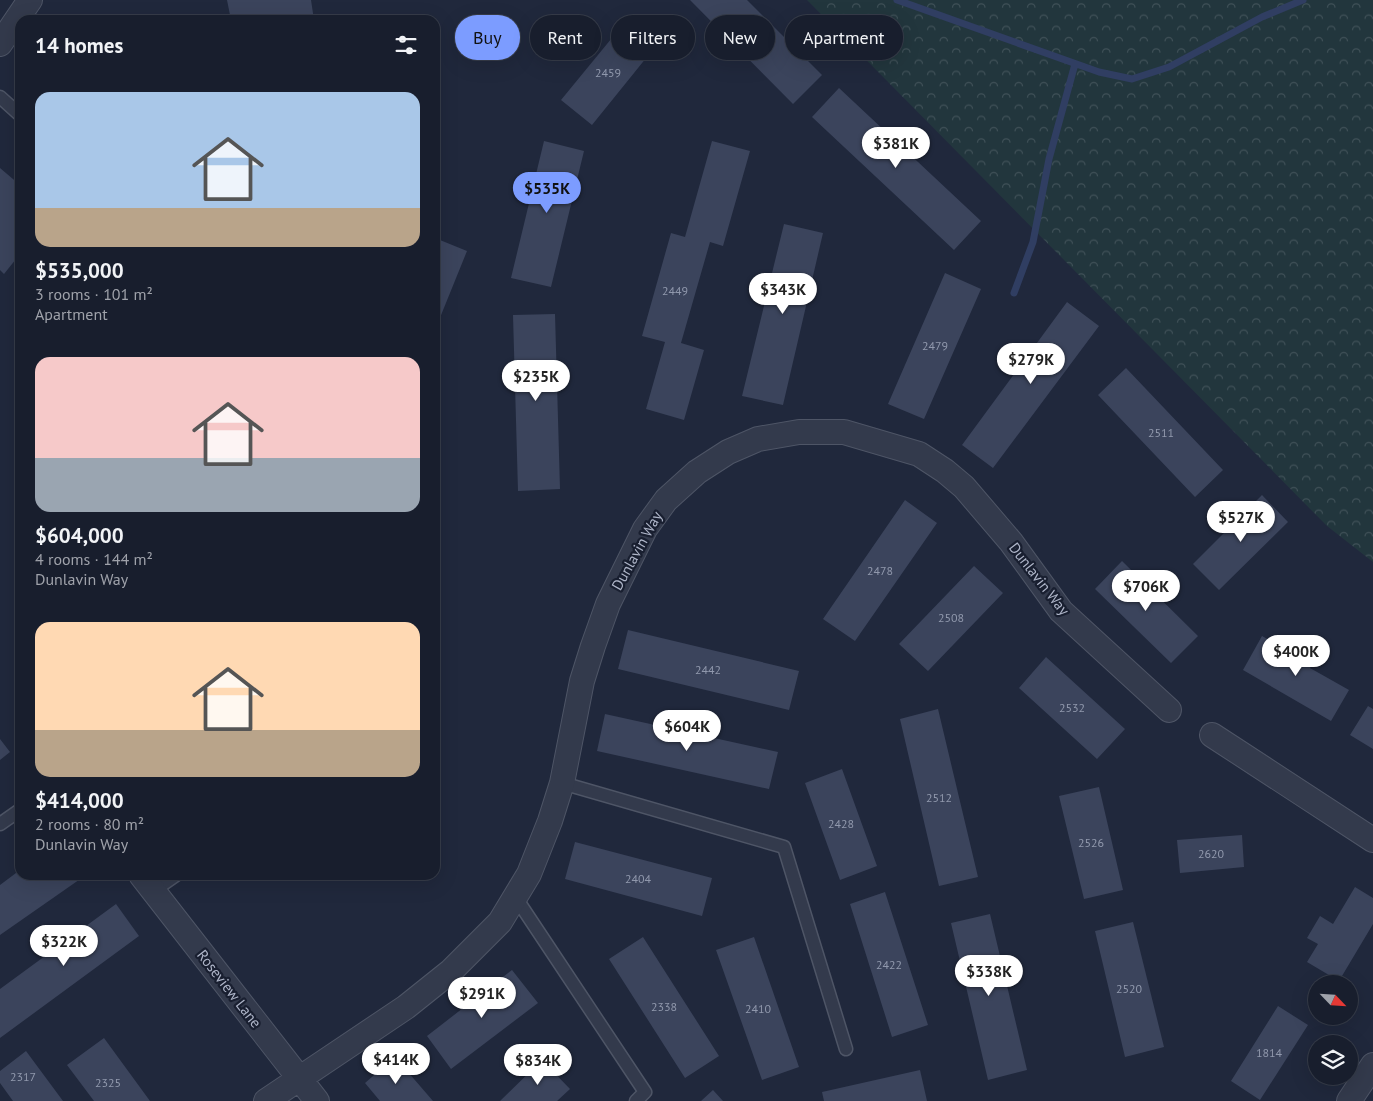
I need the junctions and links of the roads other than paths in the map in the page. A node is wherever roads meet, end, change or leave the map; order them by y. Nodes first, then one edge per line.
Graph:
1 (30, 0) edge
2 (20, 15) edge
3 (15, 22) edge
4 (0, 44) edge
5 (0, 96) edge
6 (15, 111) edge
7 (1169, 710) dead end
8 (1212, 735) dead end
9 (562, 783) junction
10 (15, 814) edge
11 (0, 824) edge
12 (1373, 840) edge
13 (147, 883) edge
14 (516, 898) junction
15 (846, 1049) dead end
16 (1373, 1065) edge
17 (298, 1078) junction
18 (266, 1101) edge
19 (317, 1101) edge
20 (636, 1101) edge
21 (1349, 1101) edge

1 - 2 street
3 - 4 street
5 - 6 lane
7 - 9 street, Dunlavin Way
8 - 12 street
9 - 14 street, Dunlavin Way
9 - 15 lane
10 - 11 lane
13 - 17 street, Roseview Lane
14 - 17 street, Dunlavin Way
14 - 20 lane
16 - 21 street
17 - 18 street, Dunlavin Way
17 - 19 street, Roseview Lane

